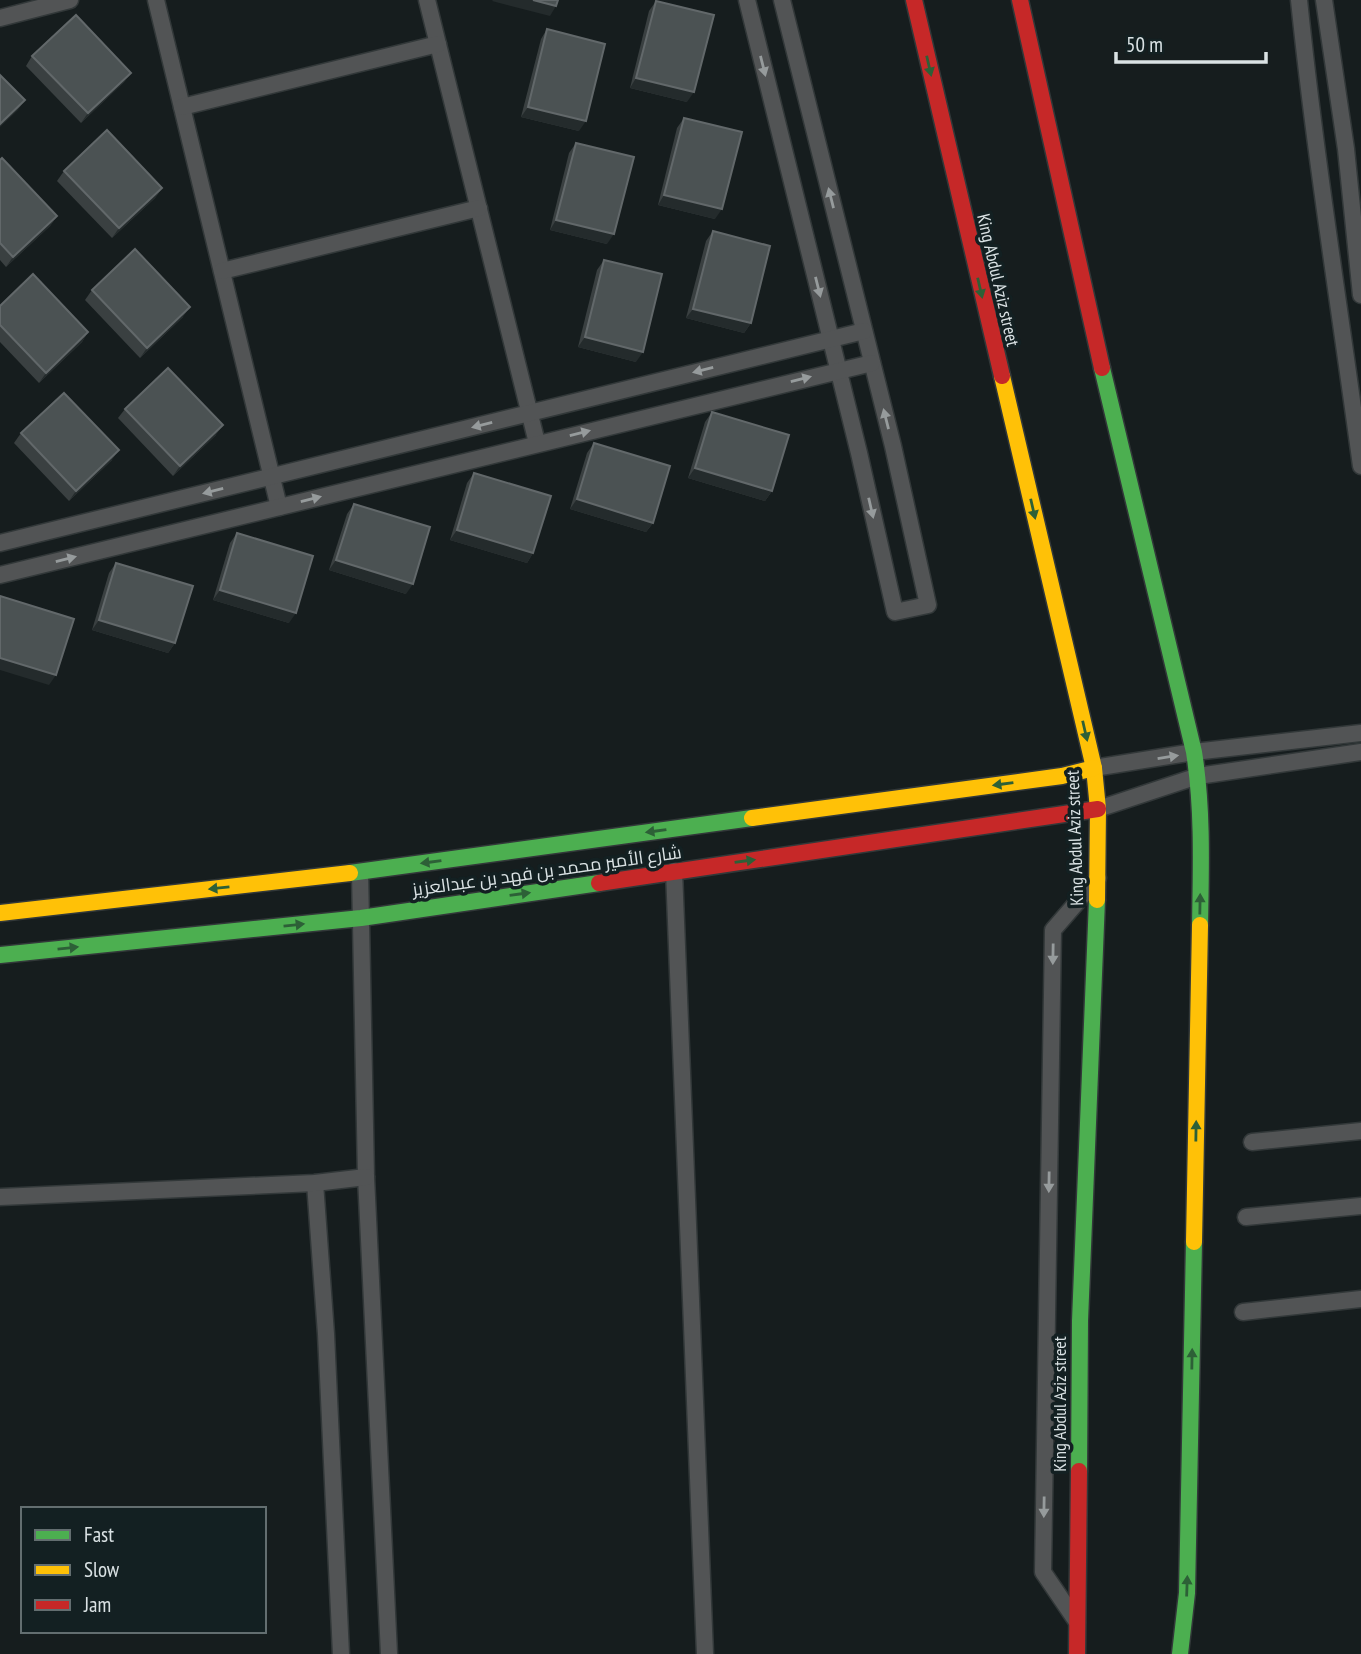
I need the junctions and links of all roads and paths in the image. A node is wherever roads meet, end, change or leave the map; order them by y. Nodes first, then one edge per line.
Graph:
1 (71, 0) edge
2 (156, 0) edge
3 (427, 0) edge
4 (747, 0) edge
5 (782, 0) edge
6 (914, 0) edge
7 (1020, 0) edge
8 (1299, 0) edge
9 (1324, 0) edge
10 (0, 18) edge
11 (438, 44) junction
12 (182, 107) junction
13 (1353, 149) edge
14 (479, 208) junction
15 (222, 271) junction
16 (1361, 295) edge
17 (864, 331) junction
18 (831, 339) junction
19 (872, 363) junction
20 (838, 370) junction
21 (530, 413) junction
22 (537, 443) junction
23 (1361, 466) edge
24 (271, 476) junction
25 (279, 507) junction
26 (0, 543) edge
27 (0, 575) edge
28 (1361, 733) edge
29 (1194, 752) junction
30 (1361, 752) edge
31 (1094, 768) junction
32 (1198, 776) junction
33 (1098, 808) junction
34 (674, 871) junction
35 (360, 872) junction
36 (1098, 878) junction
37 (0, 913) edge
38 (361, 918) junction
39 (0, 955) edge
40 (1361, 1131) edge
41 (1252, 1142) dead end
42 (366, 1177) junction
43 (315, 1183) junction
44 (0, 1197) edge
45 (1361, 1206) edge
46 (1246, 1217) dead end
47 (1361, 1299) edge
48 (1243, 1312) dead end
49 (1078, 1624) junction
50 (341, 1654) edge
51 (388, 1654) edge
52 (705, 1654) edge
53 (1077, 1654) edge
54 (1180, 1654) edge

1 - 10 street
2 - 12 street
3 - 11 street
4 -> 18 street
17 -> 5 street
6 -> 31 main road, King Abdul Aziz street
7 - 29 main road
8 - 23 street
9 - 13 street
11 - 12 street
11 - 14 street
12 - 15 street
13 - 16 street
14 - 15 street
14 - 21 street
15 - 24 street
17 - 18 street
17 - 19 street
18 - 20 street
18 -> 21 street
19 - 20 street
20 -> 19 street
22 -> 20 street
21 - 22 street
21 -> 24 street
25 -> 22 street
24 - 25 street
24 -> 26 street
27 -> 25 street
28 - 29 street
31 -> 29 street
29 - 32 main road
30 - 32 street
31 - 33 main road, King Abdul Aziz street
31 -> 35 main road, شارع الأمير محمد بن فهد بن عبدالعزيز
32 - 33 street
54 -> 32 main road
34 -> 33 main road, شارع الأمير محمد بن فهد بن عبدالعزيز
33 - 36 main road, King Abdul Aziz street
38 -> 34 main road, شارع الأمير محمد بن فهد بن عبدالعزيز
34 - 52 street
35 -> 37 main road, شارع الأمير محمد بن فهد بن عبدالعزيز
35 - 38 street
36 - 49 main road, King Abdul Aziz street
36 -> 49 street
39 -> 38 main road, شارع الأمير محمد بن فهد بن عبدالعزيز
38 - 42 street
40 - 41 street
42 - 43 street
42 - 51 street
43 - 44 street
43 - 50 street
45 - 46 street
47 - 48 street
49 - 53 main road, King Abdul Aziz street

